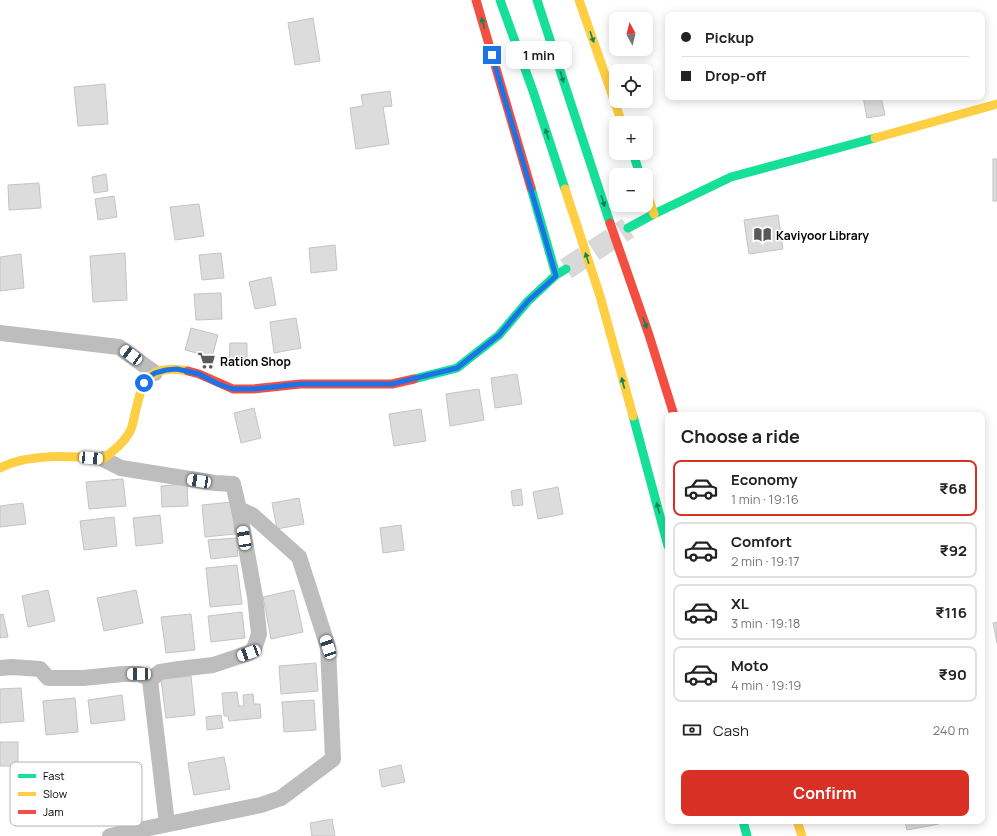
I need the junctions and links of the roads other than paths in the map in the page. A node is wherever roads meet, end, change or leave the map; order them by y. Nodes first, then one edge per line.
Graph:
1 (476, 0) edge
2 (500, 0) edge
3 (537, 0) edge
4 (579, 0) edge
5 (997, 104) edge
6 (620, 116) edge
7 (653, 211) edge
8 (654, 214) junction
9 (628, 228) tunnel mouth
10 (566, 269) tunnel mouth
11 (556, 276) junction
12 (0, 333) edge
13 (155, 373) junction
14 (673, 412) edge
15 (103, 459) junction
16 (0, 468) edge
17 (239, 509) junction
18 (665, 535) edge
19 (0, 668) edge
20 (150, 680) junction
21 (167, 824) junction
22 (744, 824) edge
23 (799, 824) edge
24 (110, 836) edge
25 (747, 836) edge
26 (802, 836) edge

11 -> 1 main road
18 -> 2 main road
3 -> 14 main road
4 -> 6 main road
5 - 8 main road
7 - 8 main road
8 - 9 main road
10 - 11 main road
11 - 13 main road
12 - 13 street
13 - 15 main road
15 - 16 main road
15 - 17 street
17 - 20 street
17 - 21 street
19 - 20 street
20 - 21 street
21 - 24 street
22 - 25 main road
23 - 26 main road

